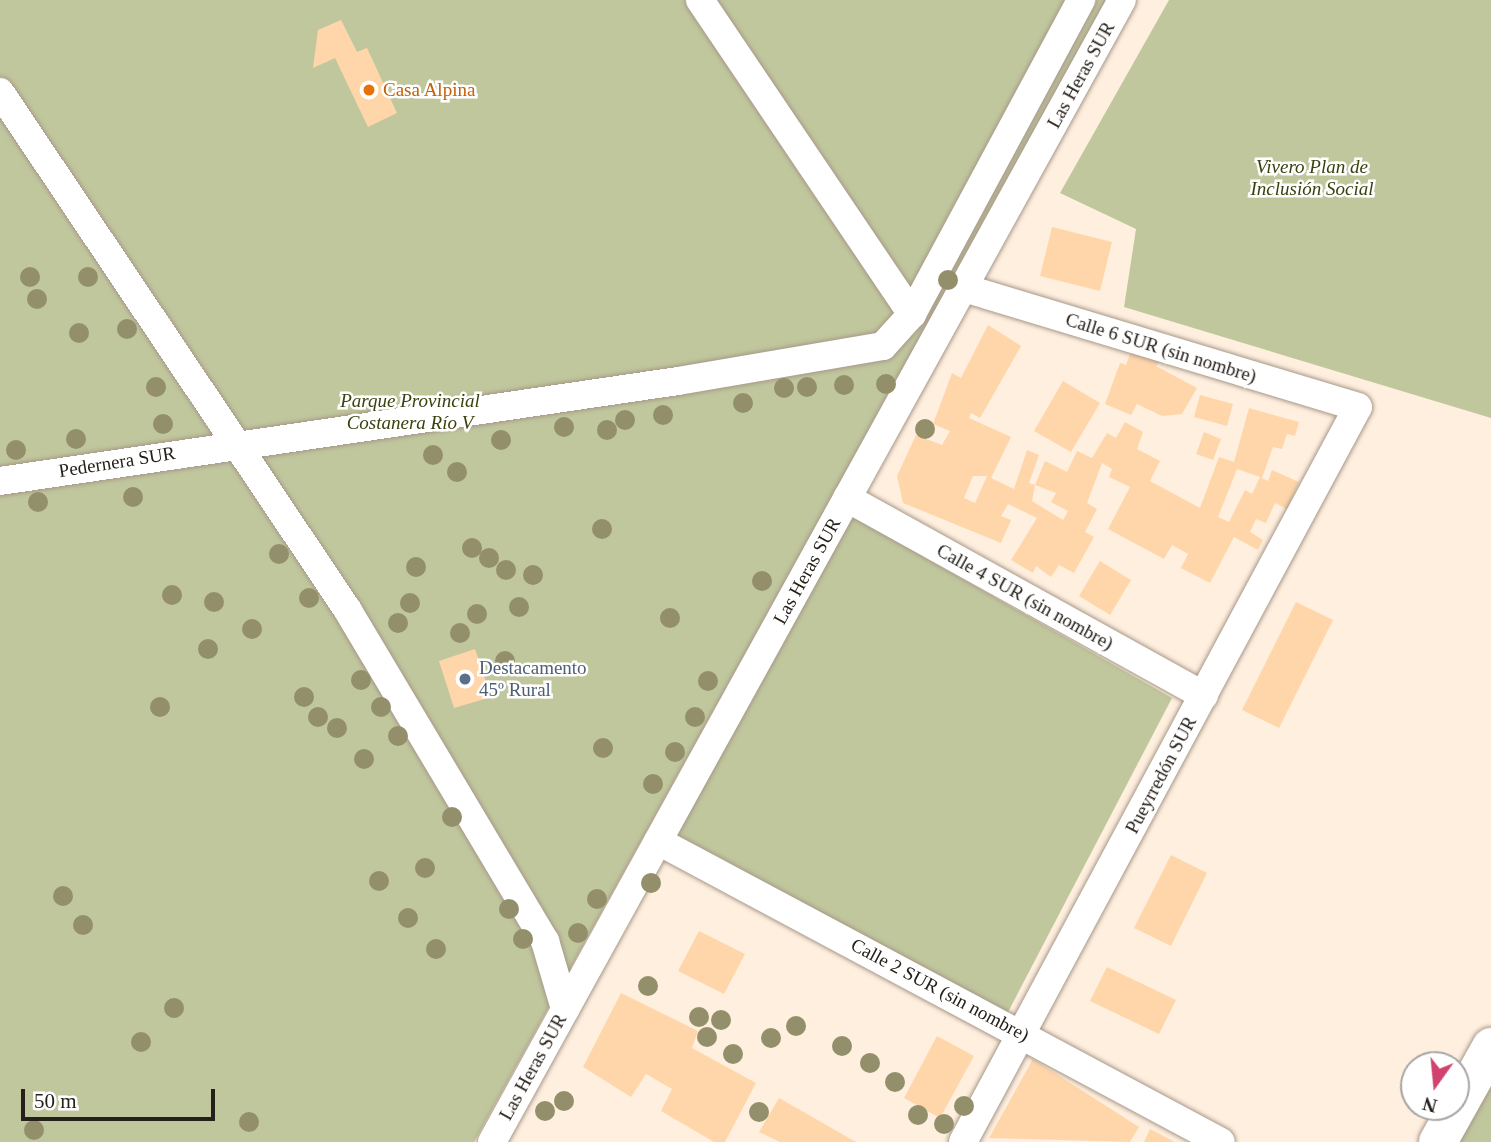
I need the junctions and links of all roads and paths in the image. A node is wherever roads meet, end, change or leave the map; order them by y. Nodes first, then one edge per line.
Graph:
1 (700, 0) edge
2 (1081, 0) edge
3 (1122, 0) edge
4 (0, 92) edge
5 (963, 288) junction
6 (912, 314) junction
7 (1358, 407) joint
8 (234, 446) junction
9 (0, 481) edge
10 (847, 498) junction
11 (1204, 696) junction
12 (658, 841) junction
13 (565, 1009) junction
14 (1022, 1033) junction
15 (1491, 1047) edge
16 (492, 1142) edge
17 (963, 1142) edge
18 (1221, 1142) edge
19 (1438, 1142) edge

1 - 6 street
2 - 6 street, Pedernera SUR
3 - 5 street, Las Heras SUR
4 - 8 street
5 - 7 street, Calle 6 SUR (sin nombre)
5 - 10 street, Las Heras SUR
6 - 8 street, Pedernera SUR
7 - 11 street, Pueyrredón SUR
8 - 9 street, Pedernera SUR
8 - 13 street
10 - 11 street, Calle 4 SUR (sin nombre)
10 - 12 street, Las Heras SUR
11 - 14 street, Pueyrredón SUR
12 - 13 street, Las Heras SUR
12 - 14 street, Calle 2 SUR (sin nombre)
13 - 16 street, Las Heras SUR
14 - 17 street, Pueyrredón SUR
14 - 18 street, Calle 2 SUR (sin nombre)
15 - 19 main road

